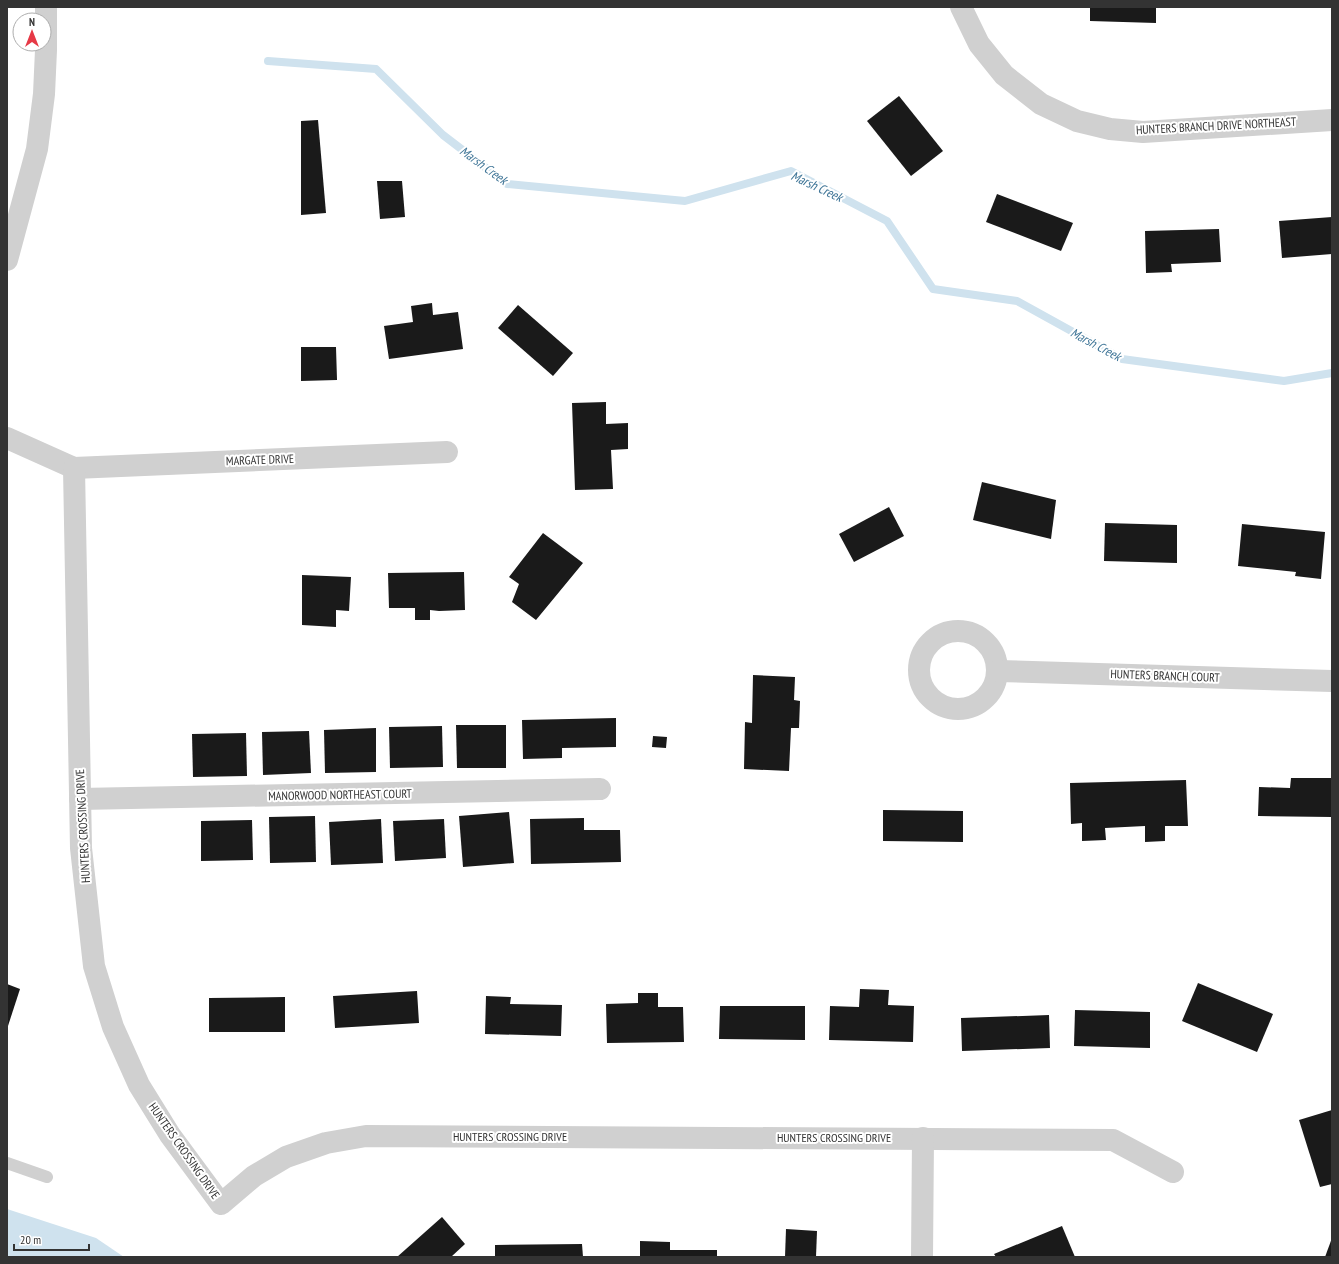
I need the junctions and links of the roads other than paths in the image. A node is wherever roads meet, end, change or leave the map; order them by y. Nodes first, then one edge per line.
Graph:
1 (46, 7) edge
2 (961, 7) edge
3 (1332, 120) edge
4 (7, 260) edge
5 (7, 438) edge
6 (447, 452) dead end
7 (74, 468) junction
8 (998, 671) dead end
9 (1332, 681) edge
10 (600, 789) dead end
11 (80, 799) junction
12 (923, 1138) junction
13 (7, 1163) edge
14 (1173, 1172) dead end
15 (47, 1177) dead end
16 (922, 1257) edge

1 - 4 street
2 - 3 street, HUNTERS BRANCH DRIVE NORTHEAST
5 - 7 street
6 - 7 street, MARGATE DRIVE
7 - 11 street, HUNTERS CROSSING DRIVE
8 - 9 street, HUNTERS BRANCH COURT
10 - 11 street, MANORWOOD NORTHEAST COURT
11 - 12 street, HUNTERS CROSSING DRIVE
12 - 14 street, HUNTERS CROSSING DRIVE
12 - 16 street
13 - 15 lane

